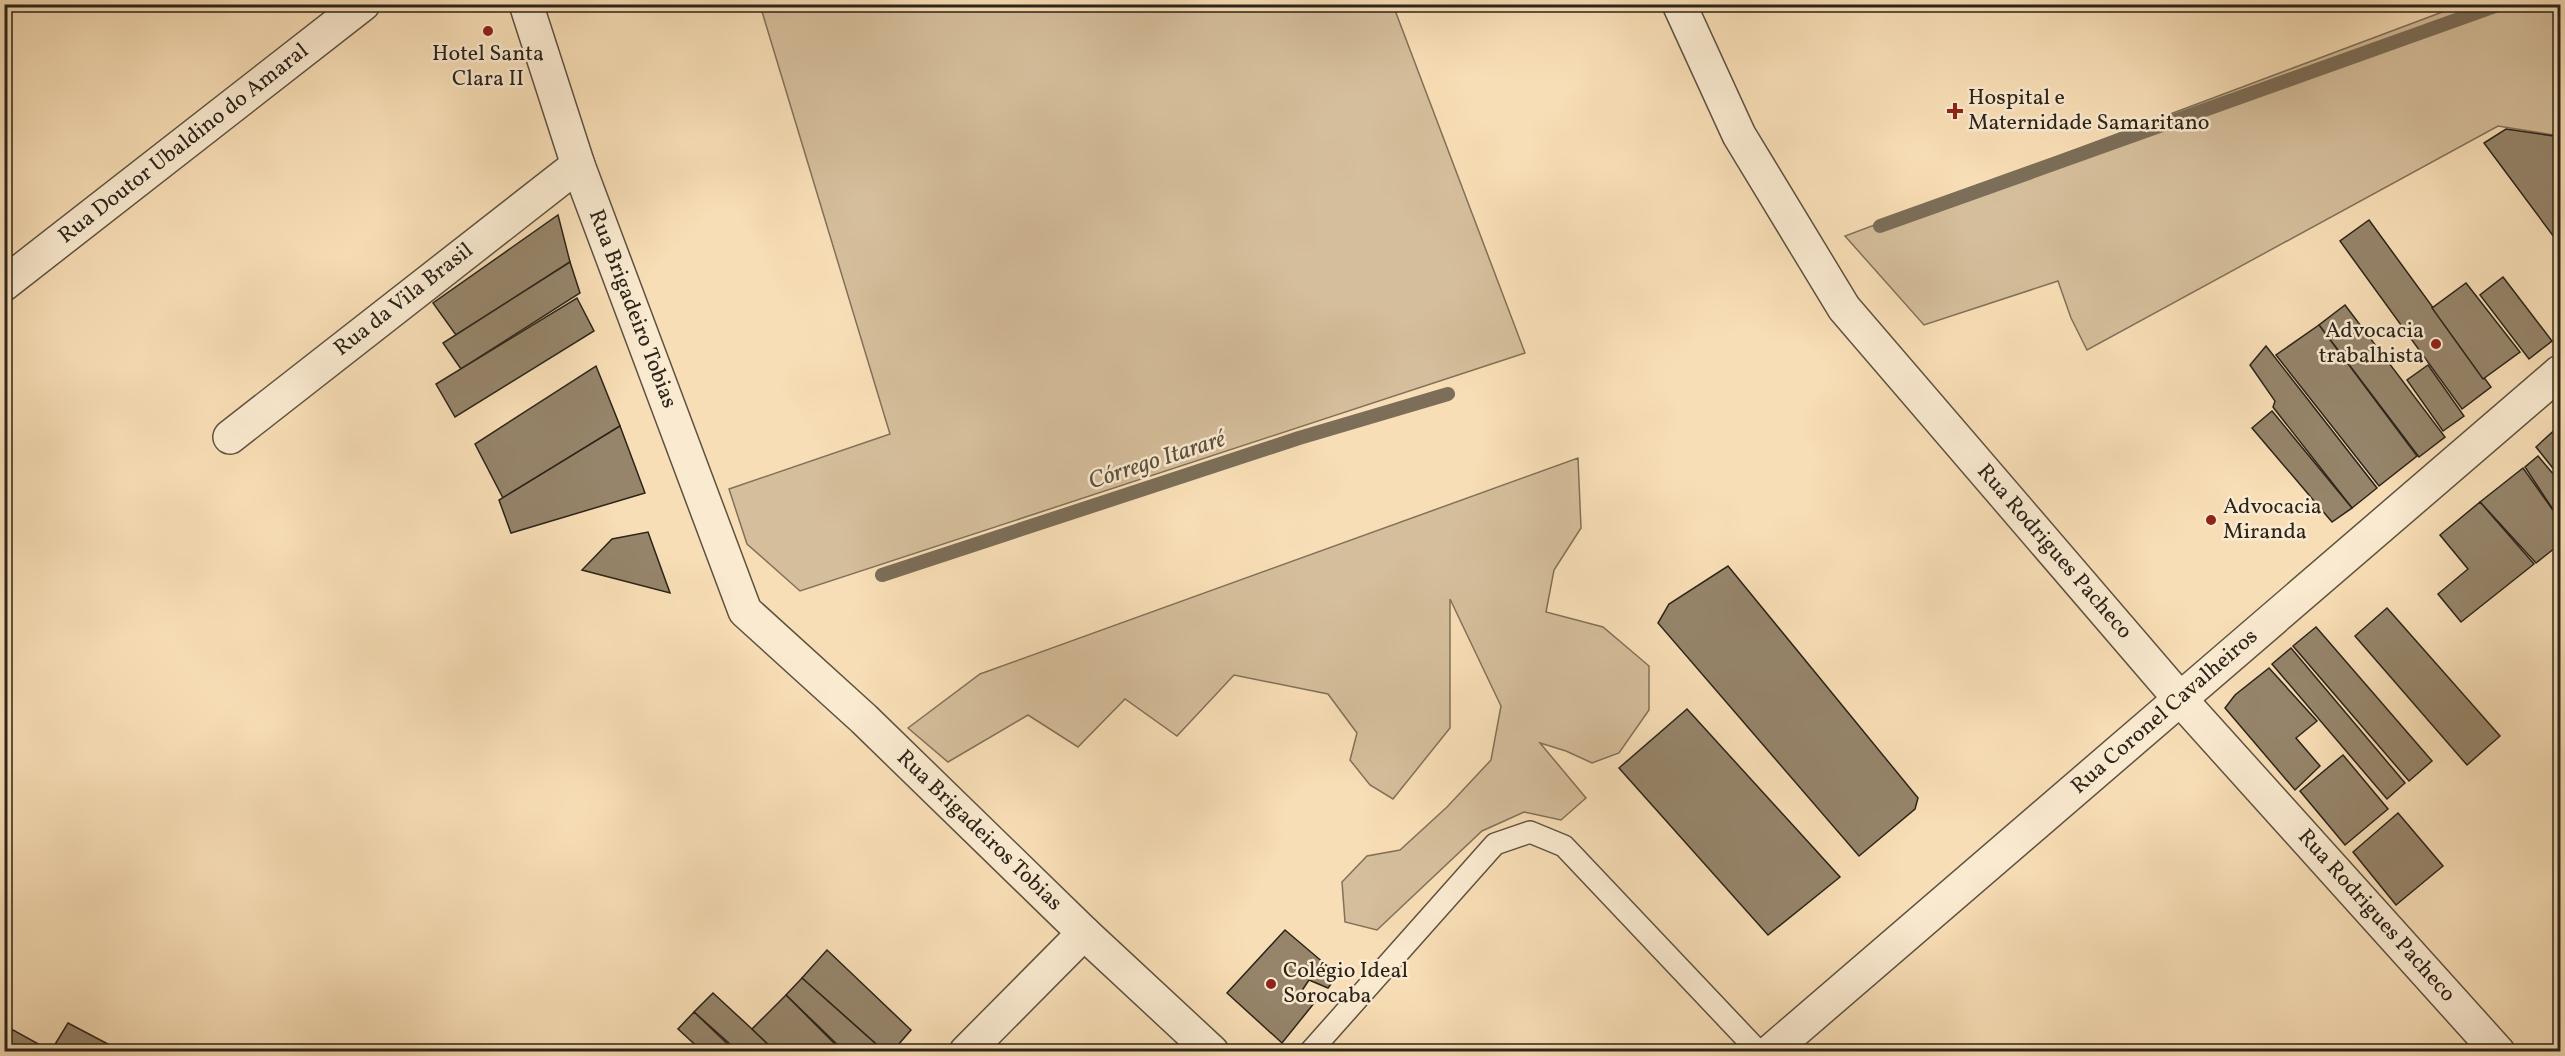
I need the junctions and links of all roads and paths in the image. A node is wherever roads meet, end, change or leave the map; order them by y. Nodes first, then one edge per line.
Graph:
1 (363, 4) edge
2 (526, 4) edge
3 (1679, 4) edge
4 (578, 165) junction
5 (4, 284) edge
6 (2560, 372) edge
7 (230, 437) dead end
8 (745, 611) joint
9 (2180, 699) junction
10 (1084, 933) junction
11 (966, 1052) edge
12 (1212, 1052) edge
13 (1310, 1052) edge
14 (1759, 1052) edge
15 (1770, 1052) edge
16 (2498, 1052) edge

1 - 5 street, Rua Doutor Ubaldino do Amaral
2 - 4 street, Rua Brigadeiro Tobias
3 - 9 street, Rua Rodrigues Pacheco
4 - 7 street, Rua da Vila Brasil
4 - 8 street, Rua Brigadeiro Tobias
6 - 9 street, Rua Coronel Cavalheiros
8 - 10 street, Rua Brigadeiros Tobias
9 - 15 street, Rua Coronel Cavalheiros
9 - 16 street, Rua Rodrigues Pacheco
10 - 11 street
10 - 12 street, Rua Brigadeiros Tobias
13 - 14 lane

